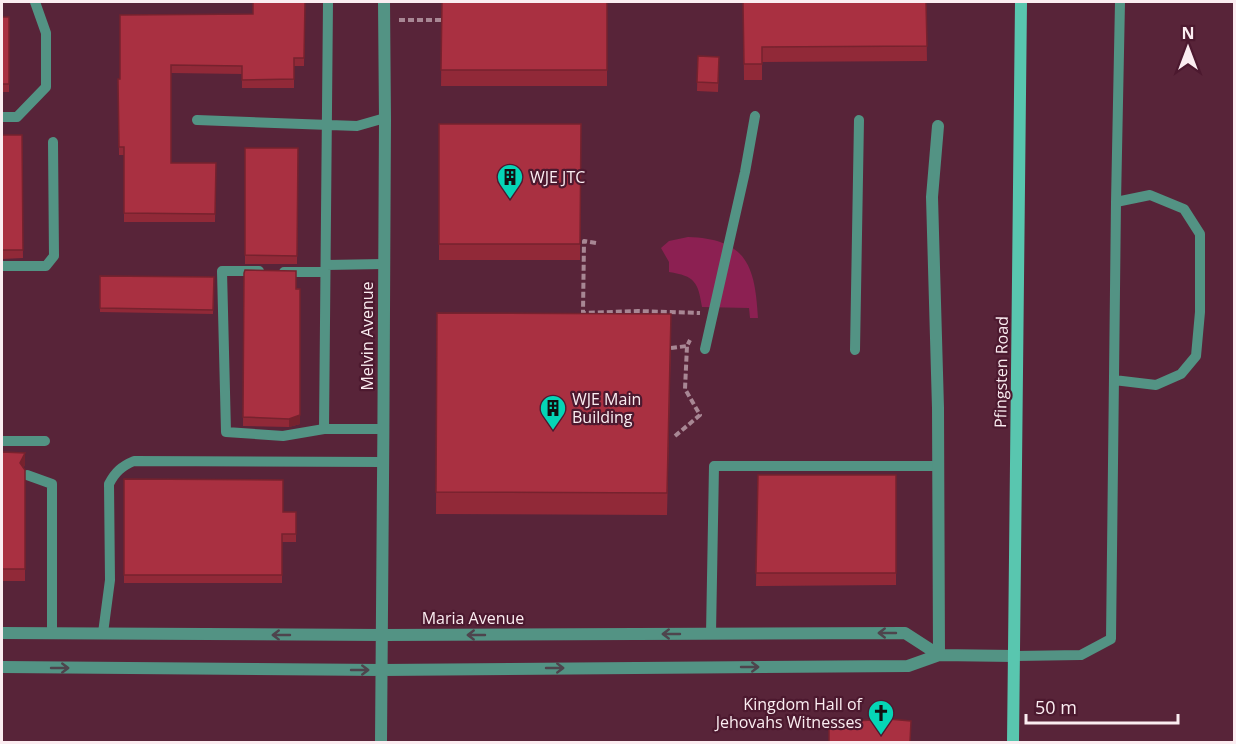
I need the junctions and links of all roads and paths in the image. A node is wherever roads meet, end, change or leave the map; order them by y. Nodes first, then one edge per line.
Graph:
1 (35, 2) edge
2 (328, 2) edge
3 (384, 2) edge
4 (1021, 2) edge
5 (1120, 2) edge
6 (384, 20) junction
7 (442, 20) edge
8 (755, 116) dead end
9 (2, 117) edge
10 (385, 118) junction
11 (197, 120) dead end
12 (859, 120) dead end
13 (327, 125) junction
14 (938, 126) dead end
15 (53, 142) dead end
16 (1116, 202) junction
17 (596, 243) dead end
18 (383, 264) junction
19 (2, 266) edge
20 (326, 268) junction
21 (638, 311) junction
22 (638, 319) edge
23 (698, 319) dead end
24 (692, 335) dead end
25 (687, 345) junction
26 (671, 348) edge
27 (705, 349) dead end
28 (855, 350) dead end
29 (1114, 380) junction
30 (324, 429) junction
31 (383, 429) junction
32 (675, 436) dead end
33 (2, 441) edge
34 (45, 441) dead end
35 (383, 462) junction
36 (938, 466) junction
37 (27, 475) edge
38 (2, 633) edge
39 (52, 633) junction
40 (103, 633) junction
41 (711, 634) junction
42 (383, 635) junction
43 (939, 655) junction
44 (1014, 656) junction
45 (2, 667) edge
46 (381, 670) junction
47 (381, 742) edge
48 (1013, 742) edge

1 - 9 lane
2 - 13 lane
3 - 6 street, Melvin Avenue
4 - 44 main road, Pfingsten Road
5 - 16 lane
6 - 7 path
6 - 10 street, Melvin Avenue
8 - 27 lane
10 - 13 lane
10 - 18 street, Melvin Avenue
11 - 13 lane
12 - 28 lane
13 - 20 lane
14 - 36 street
15 - 19 lane
16 - 29 lane
16 - 29 lane
17 - 21 path
18 - 20 lane
18 - 31 street, Melvin Avenue
20 - 30 lane
20 - 30 lane
21 - 22 path
21 - 23 path
24 - 25 path
25 - 26 path
25 - 32 path
29 - 44 lane
30 - 31 lane
31 - 35 street, Melvin Avenue
33 - 34 lane
35 - 40 lane
35 - 42 street, Melvin Avenue
36 - 41 lane
36 - 43 street
37 - 39 lane
38 - 39 street, Maria Avenue
39 - 40 street, Maria Avenue
42 -> 40 street, Maria Avenue
41 -> 42 street, Maria Avenue
43 -> 41 street, Maria Avenue
42 - 46 street, Melvin Avenue
43 - 44 street
46 -> 43 street
44 - 48 main road, Pfingsten Road
45 -> 46 street
46 - 47 street, Melvin Avenue

